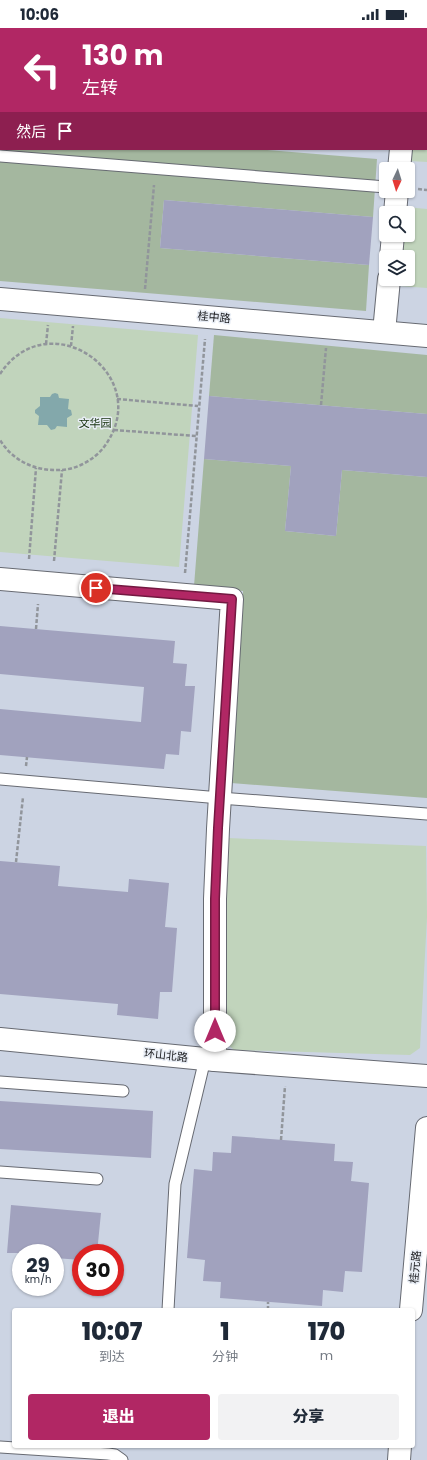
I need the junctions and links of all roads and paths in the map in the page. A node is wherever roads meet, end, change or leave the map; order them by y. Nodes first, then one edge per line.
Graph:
1 (401, 150) edge
2 (0, 156) edge
3 (400, 162) edge
4 (155, 168) junction
5 (379, 186) edge
6 (388, 286) edge
7 (0, 299) edge
8 (143, 312) junction
9 (206, 317) junction
10 (328, 327) junction
11 (384, 332) junction
12 (427, 336) edge
13 (0, 374) edge
14 (117, 399) junction
15 (321, 405) dead end
16 (199, 406) junction
17 (114, 430) junction
18 (196, 436) junction
19 (0, 440) edge
20 (36, 468) junction
21 (62, 470) junction
22 (0, 579) edge
23 (28, 582) junction
24 (53, 584) junction
25 (183, 595) junction
26 (27, 757) dead end
27 (0, 779) edge
28 (24, 780) junction
29 (220, 798) junction
30 (427, 814) edge
31 (16, 862) dead end
32 (0, 1039) edge
33 (210, 1059) junction
34 (286, 1065) junction
35 (427, 1076) edge
36 (0, 1082) edge
37 (123, 1091) dead end
38 (427, 1128) edge
39 (281, 1140) dead end
40 (0, 1172) edge
41 (97, 1179) dead end
42 (268, 1302) dead end
43 (417, 1302) edge
44 (168, 1308) edge
45 (268, 1308) edge
46 (0, 1447) edge
47 (12, 1447) edge
48 (36, 1448) edge
49 (400, 1448) edge
50 (109, 1450) edge
51 (122, 1460) edge
52 (399, 1460) edge

1 - 3 street
2 - 4 lane
4 - 5 lane
4 - 8 path
6 - 11 street
7 - 8 street, 桂中路
8 - 9 street, 桂中路
9 - 10 street, 桂中路
9 - 16 path
10 - 11 street, 桂中路
10 - 15 path
11 - 12 street, 桂中路
13 - 14 path
14 - 16 path
14 - 17 path
16 - 18 path
17 - 18 path
17 - 21 path
18 - 25 path
19 - 20 path
20 - 21 path
20 - 23 path
21 - 24 path
22 - 23 street
23 - 24 street
24 - 25 street
25 - 29 street
26 - 28 path
27 - 28 lane
28 - 29 lane
28 - 31 path
29 - 30 lane
29 - 33 street
32 - 33 street, 环山北路
33 - 34 street, 环山北路
33 - 44 lane
34 - 35 street, 环山北路
34 - 39 path
36 - 37 lane
38 - 43 street, 桂元路
40 - 41 lane
42 - 45 path
46 - 47 lane
48 - 50 lane
49 - 52 street
50 - 51 lane

